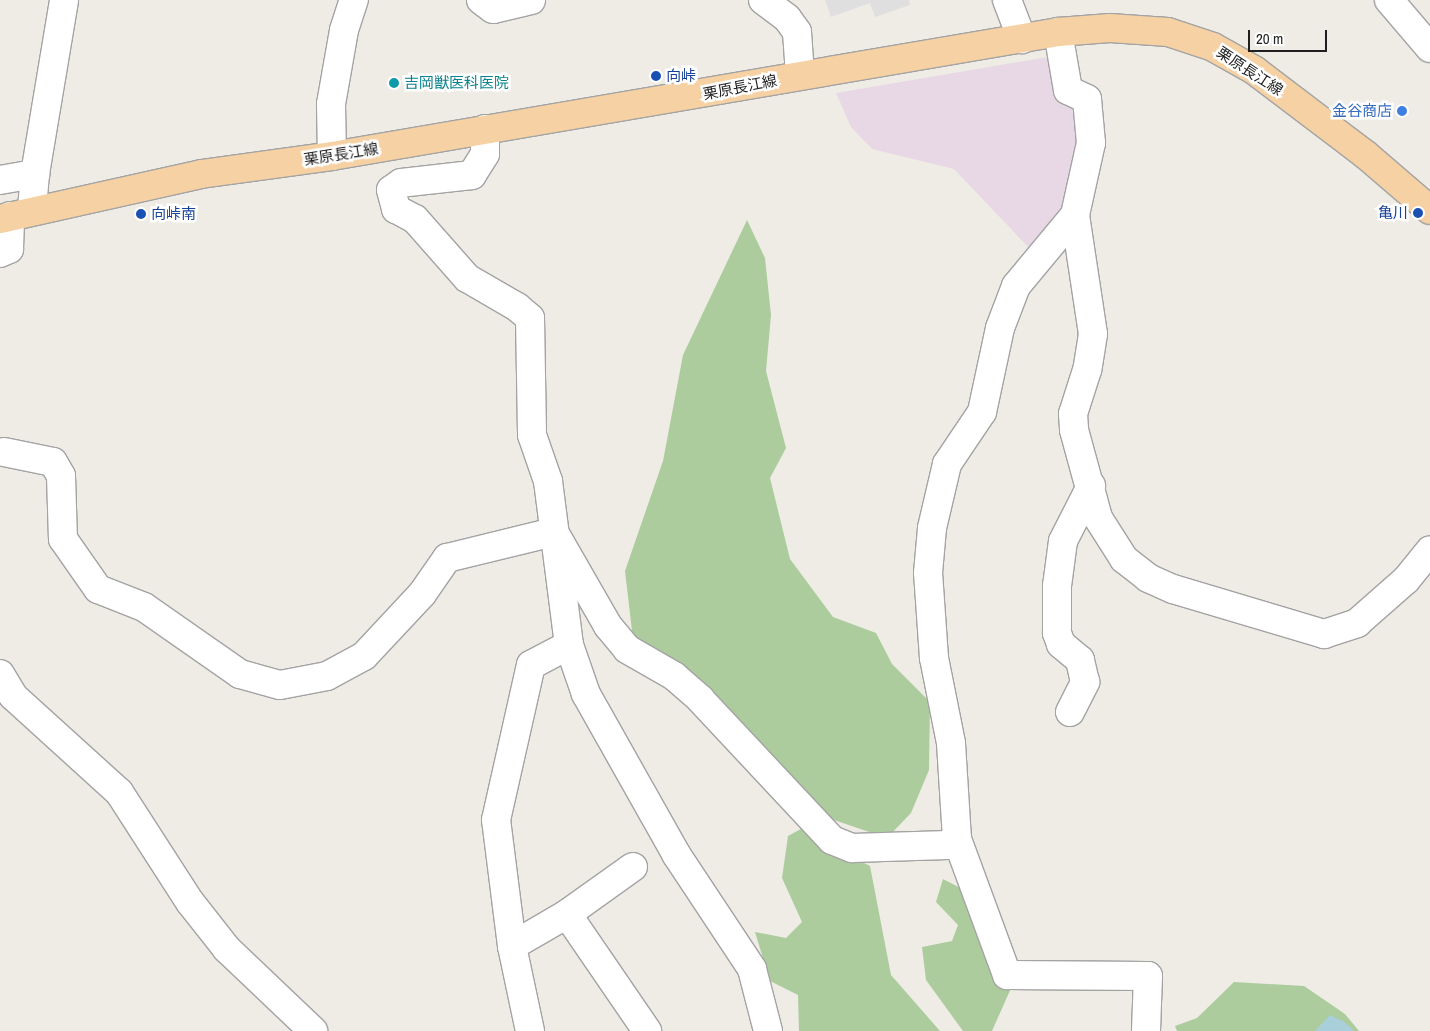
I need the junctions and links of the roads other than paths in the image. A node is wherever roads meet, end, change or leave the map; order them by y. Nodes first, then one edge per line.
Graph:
1 (64, 0) edge
2 (354, 0) edge
3 (481, 0) edge
4 (531, 0) edge
5 (763, 0) edge
6 (1007, 0) edge
7 (1389, 0) edge
8 (1058, 32) junction
9 (1427, 38) edge
10 (1022, 39) junction
11 (800, 75) junction
12 (486, 129) junction
13 (332, 156) junction
14 (35, 174) junction
15 (0, 180) edge
16 (1430, 210) edge
17 (14, 215) edge
18 (1075, 215) junction
19 (0, 253) edge
20 (4, 452) dead end
21 (1091, 486) junction
22 (554, 532) junction
23 (1430, 550) edge
24 (569, 645) junction
25 (0, 674) edge
26 (1070, 712) dead end
27 (957, 839) junction
28 (633, 867) dead end
29 (567, 914) junction
30 (512, 946) junction
31 (313, 1031) edge
32 (530, 1031) edge
33 (648, 1031) edge
34 (768, 1031) edge
35 (1146, 1031) edge

1 - 14 street
2 - 13 street
3 - 4 street
5 - 11 street
6 - 10 street
7 - 9 street
8 - 10 main road, 栗原長江線
8 - 16 main road, 栗原長江線
8 - 18 street
10 - 11 main road, 栗原長江線
11 - 12 main road, 栗原長江線
12 - 13 main road, 栗原長江線
12 - 22 street
13 - 17 main road, 栗原長江線
14 - 15 street
14 - 17 street
17 - 19 street
18 - 21 street
18 - 27 street
20 - 22 street
21 - 23 street
21 - 26 street
22 - 24 street
22 - 27 street
24 - 30 street
24 - 34 street
25 - 31 street
27 - 35 street
28 - 29 street
29 - 30 street
29 - 33 street
30 - 32 street

